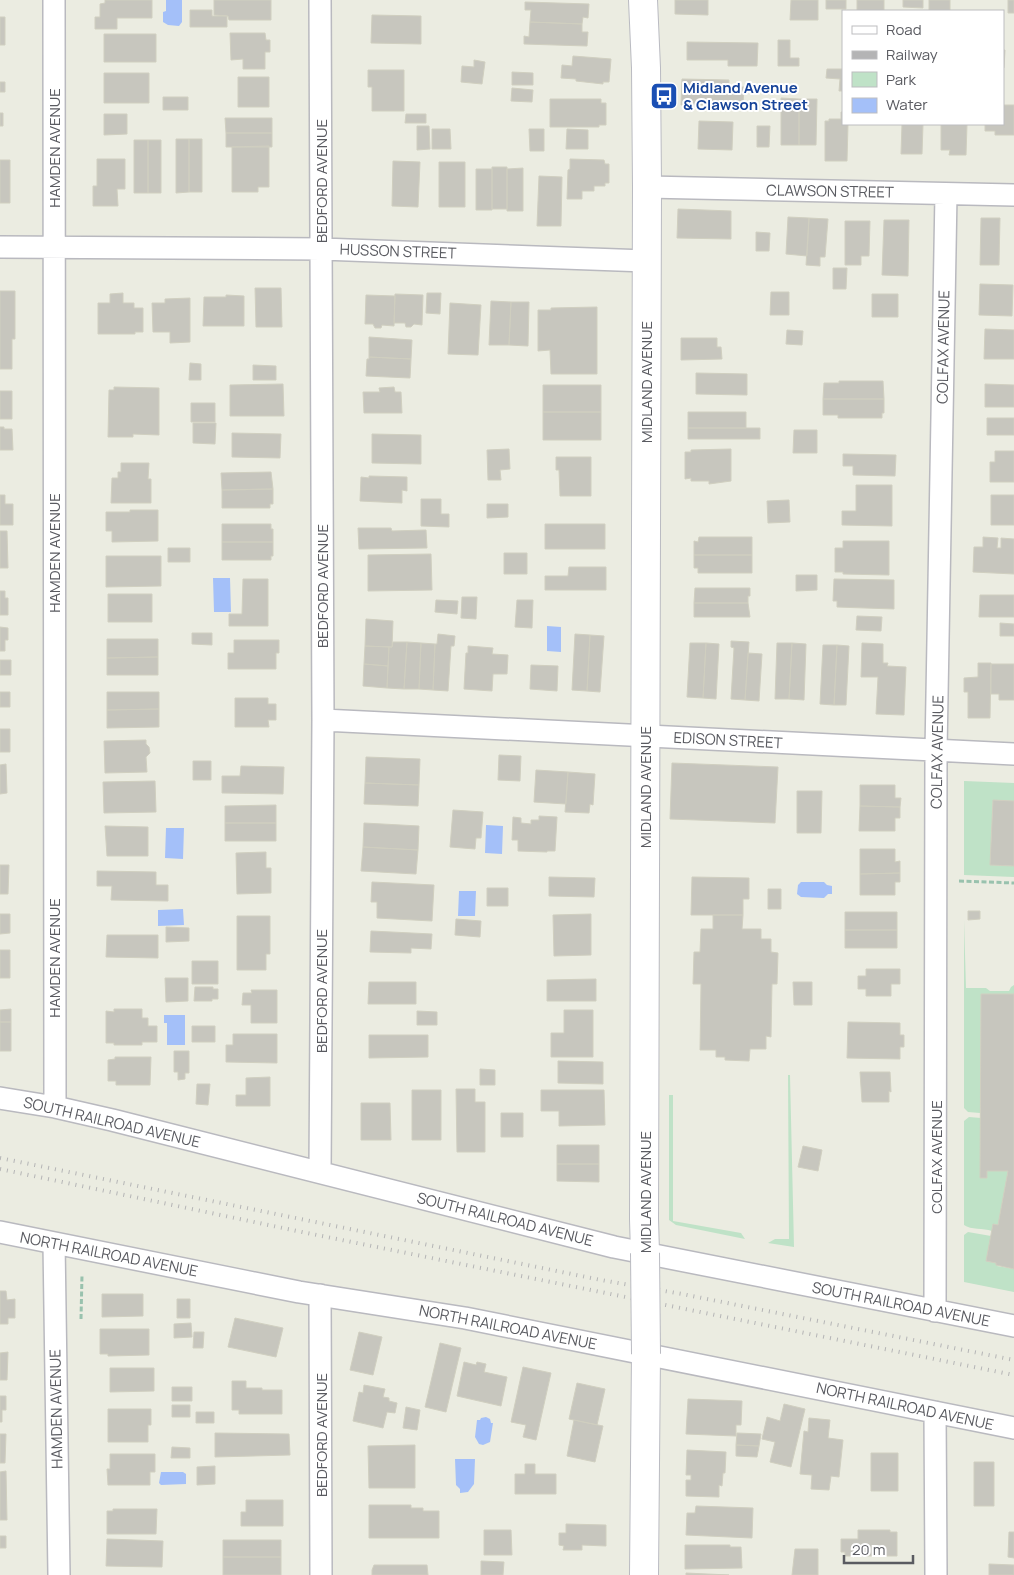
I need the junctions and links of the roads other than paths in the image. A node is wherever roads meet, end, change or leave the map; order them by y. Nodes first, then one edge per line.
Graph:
1 (54, 0) edge
2 (320, 0) edge
3 (643, 0) edge
4 (647, 187) junction
5 (946, 194) junction
6 (1014, 195) edge
7 (0, 247) edge
8 (54, 247) junction
9 (322, 249) junction
10 (646, 261) junction
11 (322, 720) junction
12 (645, 736) junction
13 (936, 751) junction
14 (1014, 754) edge
15 (0, 1098) edge
16 (55, 1107) junction
17 (320, 1172) junction
18 (0, 1232) edge
19 (54, 1243) junction
20 (645, 1253) junction
21 (320, 1295) junction
22 (936, 1311) junction
23 (1014, 1326) edge
24 (646, 1354) junction
25 (935, 1412) junction
26 (1014, 1428) edge
27 (59, 1575) edge
28 (321, 1575) edge
29 (644, 1575) edge
30 (936, 1575) edge

1 - 8 street, HAMDEN AVENUE
2 - 9 street, BEDFORD AVENUE
3 - 4 street, MIDLAND AVENUE
4 - 5 street, CLAWSON STREET
4 - 10 street, MIDLAND AVENUE
5 - 6 street, CLAWSON STREET
5 - 13 street, COLFAX AVENUE
7 - 8 street, HUSSON STREET
8 - 9 street, HUSSON STREET
8 - 16 street, HAMDEN AVENUE
9 - 10 street, HUSSON STREET
9 - 11 street, BEDFORD AVENUE
10 - 12 street, MIDLAND AVENUE
11 - 12 street, EDISON STREET
11 - 17 street, BEDFORD AVENUE
12 - 13 street, EDISON STREET
12 - 20 street, MIDLAND AVENUE
13 - 14 street, EDISON STREET
13 - 22 street, COLFAX AVENUE
15 - 16 street, SOUTH RAILROAD AVENUE
16 - 17 street, SOUTH RAILROAD AVENUE
17 - 20 street, SOUTH RAILROAD AVENUE
18 - 19 street, NORTH RAILROAD AVENUE
19 - 21 street, NORTH RAILROAD AVENUE
19 - 27 street, HAMDEN AVENUE
20 - 22 street, SOUTH RAILROAD AVENUE
20 - 24 street, MIDLAND AVENUE, bridge
21 - 24 street, NORTH RAILROAD AVENUE
21 - 28 street, BEDFORD AVENUE
22 - 23 street, SOUTH RAILROAD AVENUE
24 - 25 street, NORTH RAILROAD AVENUE
24 - 29 street, MIDLAND AVENUE
25 - 26 street, NORTH RAILROAD AVENUE
25 - 30 street

